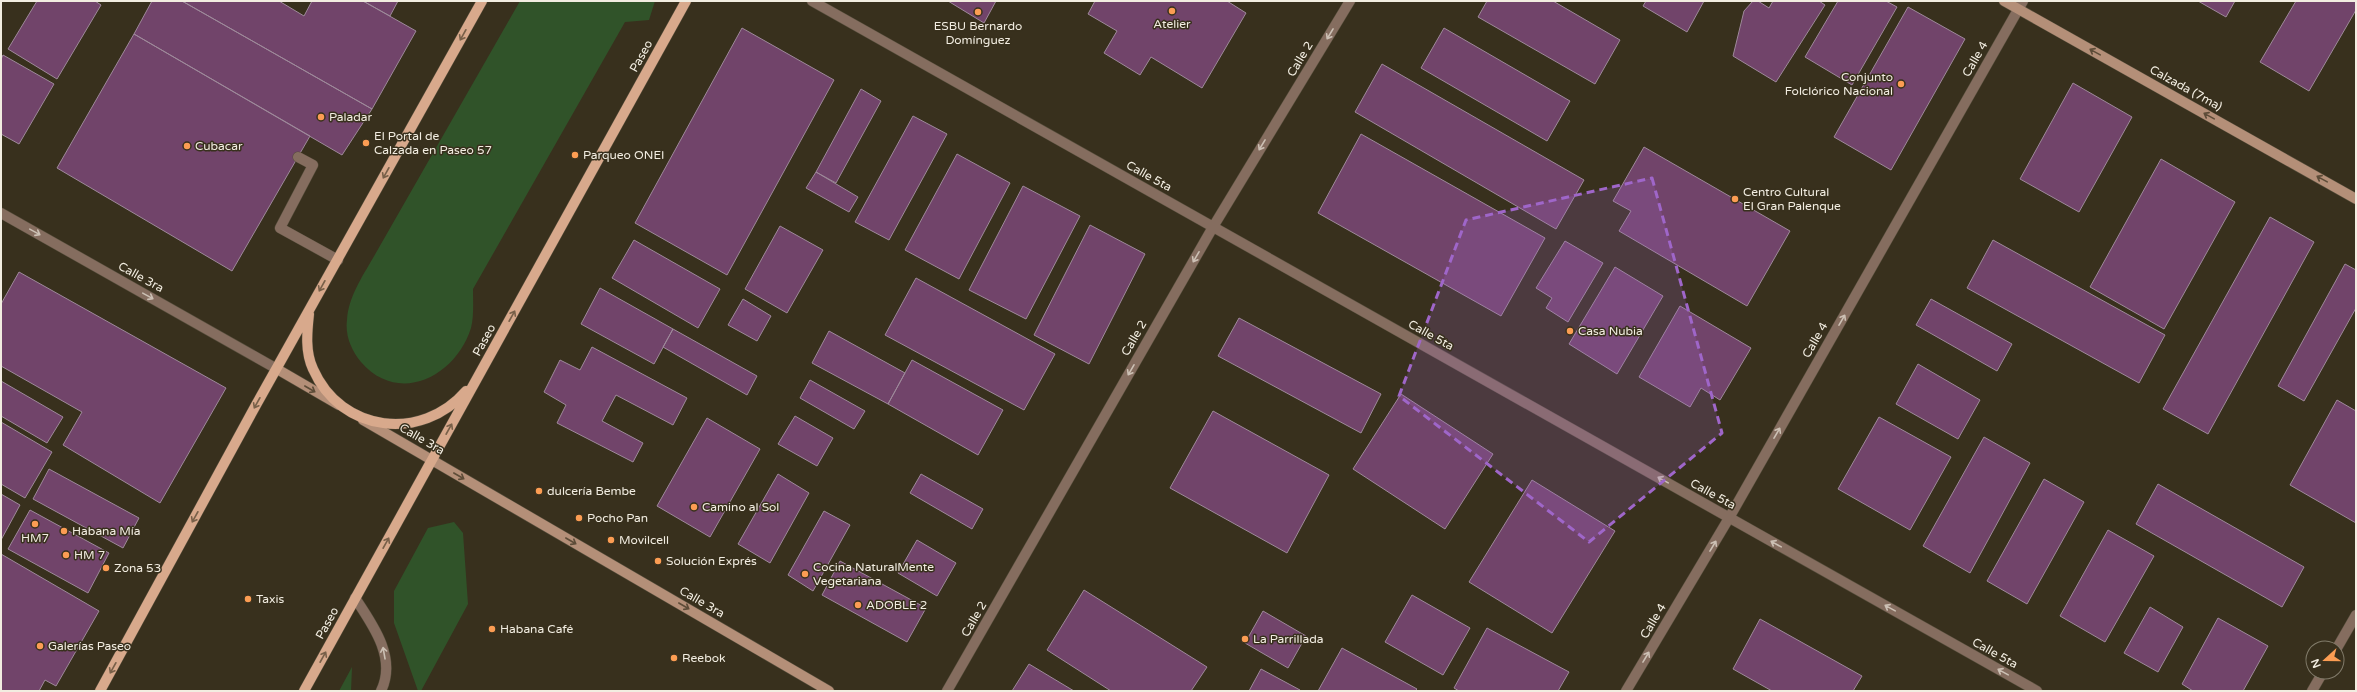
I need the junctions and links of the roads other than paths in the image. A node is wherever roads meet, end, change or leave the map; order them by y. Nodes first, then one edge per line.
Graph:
1 (482, 1) edge
2 (681, 1) edge
3 (686, 1) edge
4 (812, 1) edge
5 (1350, 1) edge
6 (2004, 1) edge
7 (2021, 5) edge
8 (680, 13) junction
9 (298, 157) dead end
10 (2356, 199) edge
11 (1, 213) edge
12 (1213, 227) junction
13 (338, 260) junction
14 (309, 310) junction
15 (277, 369) junction
16 (478, 376) junction
17 (350, 412) junction
18 (432, 460) junction
19 (1729, 518) junction
20 (356, 598) junction
21 (2356, 615) edge
22 (2342, 640) edge
23 (2318, 680) edge
24 (100, 691) edge
25 (304, 691) edge
26 (381, 691) edge
27 (829, 691) edge
28 (947, 691) edge
29 (1626, 691) edge
30 (2037, 691) edge
31 (2312, 691) edge

1 -> 13 main road
2 - 8 main road
3 - 8 main road, Paseo
4 - 12 street, Calle 5ta
5 -> 12 street, Calle 2
6 - 7 main road, Calzada (7ma)
10 -> 7 main road, Calzada (7ma)
19 -> 7 street, Calle 4
16 -> 8 main road, Paseo
9 - 13 street
11 -> 15 street, Calle 3ra
19 -> 12 street, Calle 5ta
12 -> 28 street, Calle 2
13 -> 14 main road
14 - 15 main road
14 - 17 main road
15 -> 17 main road, Calle 3ra
15 -> 24 main road
16 - 17 main road
18 -> 16 main road, Paseo
17 - 18 main road, Calle 3ra
20 -> 18 main road, Paseo
18 -> 27 main road, Calle 3ra
29 -> 19 street, Calle 4
30 -> 19 street, Calle 5ta
25 -> 20 main road, Paseo
26 -> 20 street
21 - 22 street
23 - 31 street

